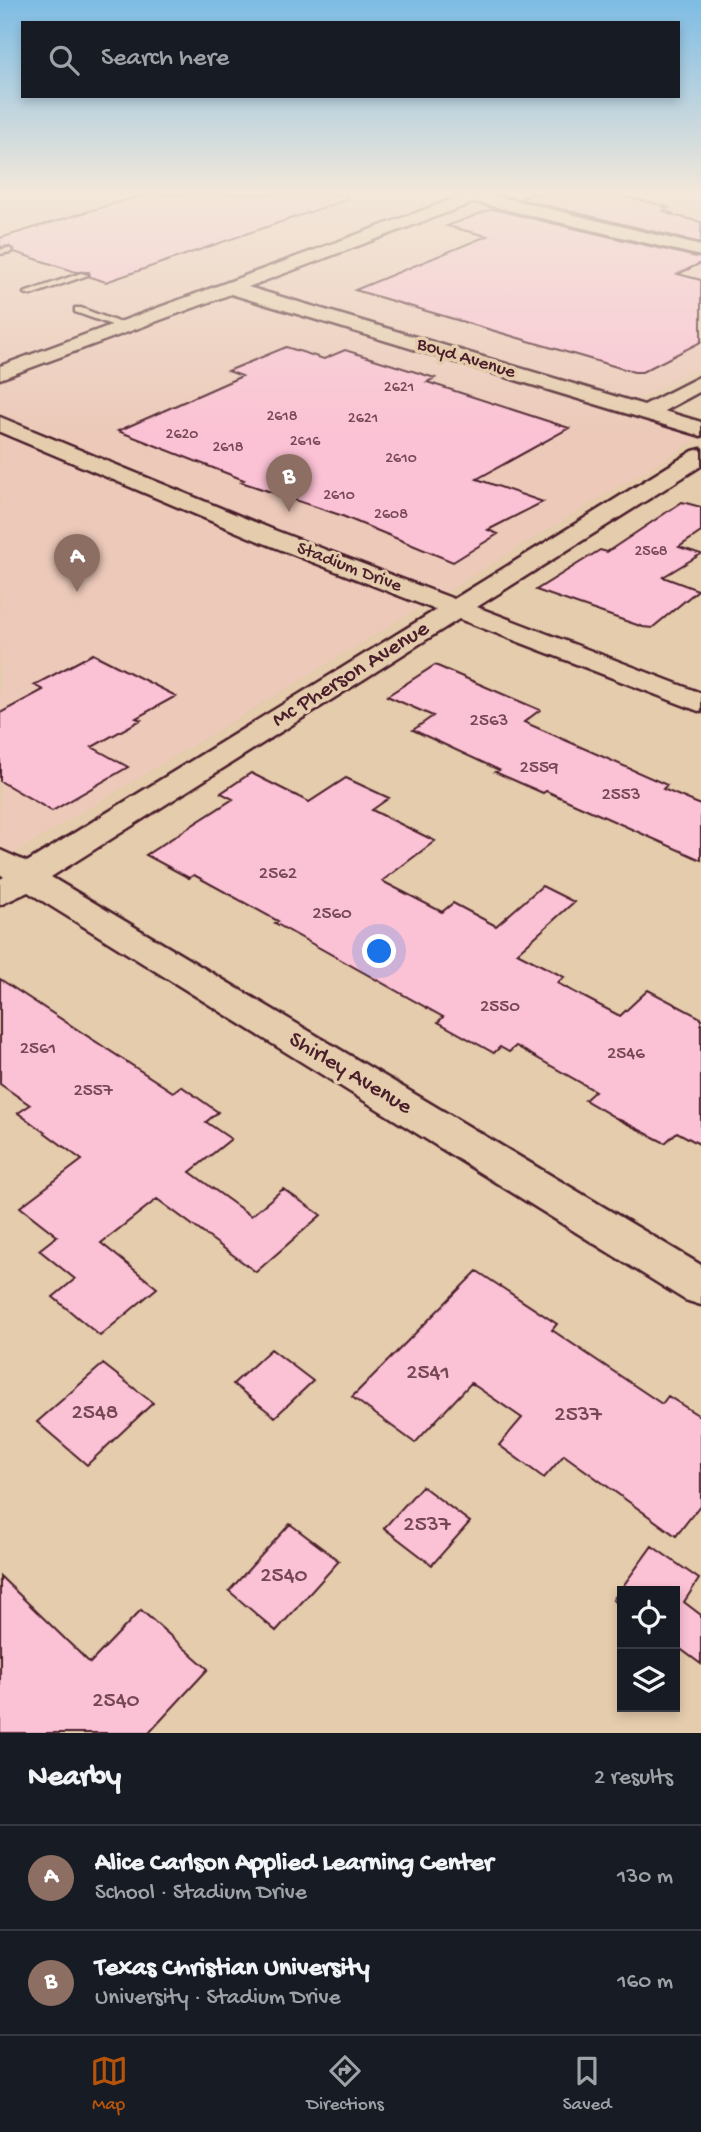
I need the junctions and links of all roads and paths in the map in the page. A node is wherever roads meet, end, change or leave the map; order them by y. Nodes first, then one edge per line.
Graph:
1 (84, 275) dead end
2 (265, 275) edge
3 (231, 288) junction
4 (29, 293) dead end
5 (78, 310) dead end
6 (126, 327) junction
7 (0, 373) edge
8 (701, 382) edge
9 (645, 413) junction
10 (0, 424) edge
11 (701, 429) edge
12 (701, 456) edge
13 (458, 608) junction
14 (701, 703) edge
15 (9, 877) edge
16 (701, 1287) edge

1 - 4 lane
2 - 3 street
3 - 6 street
3 - 9 street, Boyd Avenue
5 - 6 lane
6 - 7 street
8 - 9 street
9 - 11 street, Boyd Avenue
10 - 13 street, Stadium Drive
12 - 13 street, Mc Pherson Avenue
13 - 14 street, Stadium Drive
13 - 15 street, Mc Pherson Avenue
15 - 16 street, Shirley Avenue

